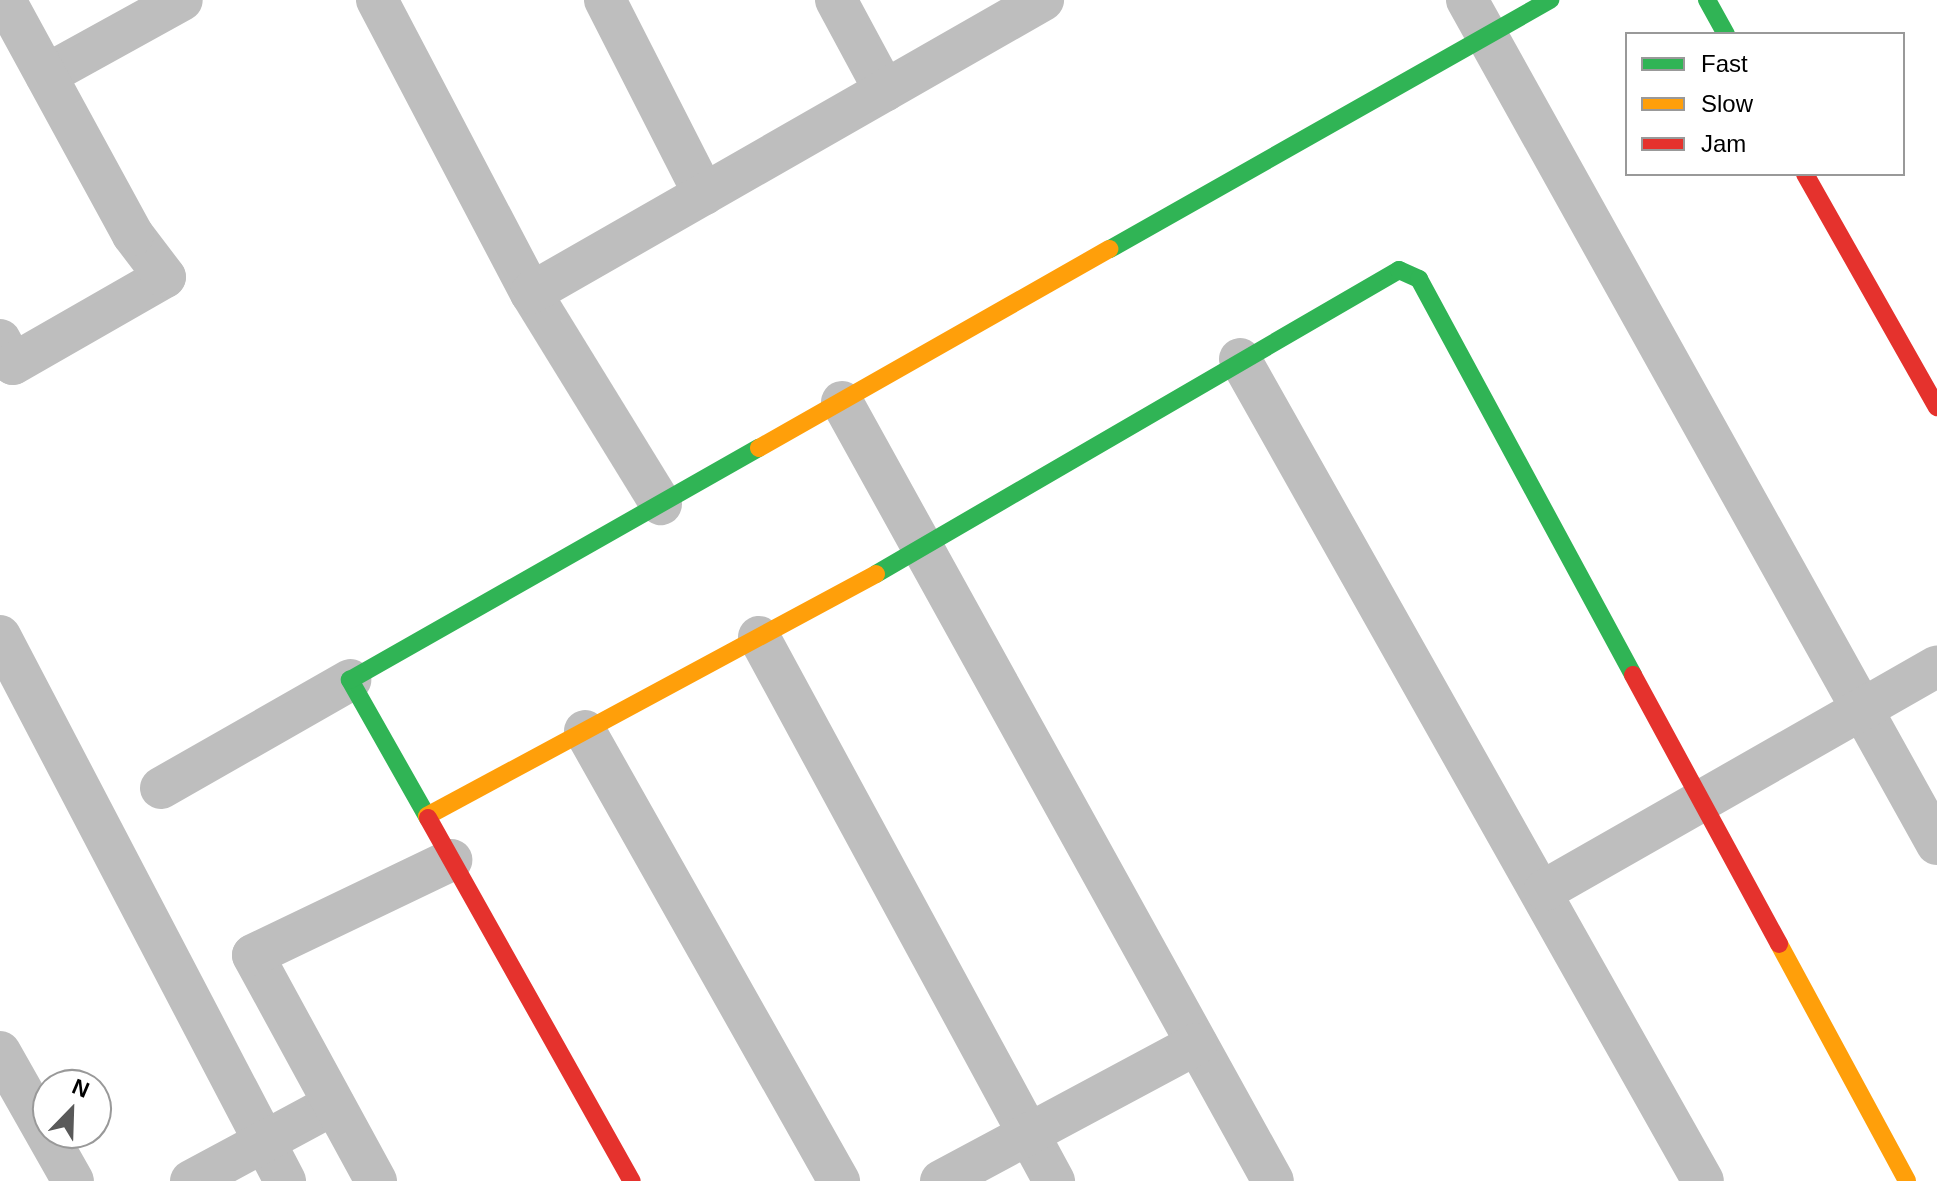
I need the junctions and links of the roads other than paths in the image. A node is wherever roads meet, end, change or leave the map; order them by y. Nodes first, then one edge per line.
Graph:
1 (5, 0) edge
2 (182, 0) edge
3 (377, 0) edge
4 (605, 0) edge
5 (836, 0) edge
6 (1550, 0) edge
7 (1707, 0) edge
8 (1029, 3) edge
9 (1476, 18) edge
10 (1725, 32) edge
11 (46, 75) junction
12 (885, 91) junction
13 (1806, 176) edge
14 (704, 194) junction
15 (531, 293) junction
16 (0, 340) edge
17 (1240, 359) junction
18 (842, 402) junction
19 (1937, 407) edge
20 (661, 504) junction
21 (921, 550) junction
22 (0, 636) edge
23 (759, 637) junction
24 (1937, 666) edge
25 (350, 680) junction
26 (1865, 704) junction
27 (585, 731) junction
28 (161, 788) dead end
29 (1700, 799) junction
30 (427, 816) junction
31 (1937, 844) edge
32 (451, 860) junction
33 (1545, 890) junction
34 (1197, 1044) junction
35 (0, 1052) edge
36 (334, 1104) junction
37 (1029, 1134) junction
38 (264, 1142) junction
39 (73, 1181) edge
40 (191, 1181) edge
41 (285, 1181) edge
42 (376, 1181) edge
43 (632, 1181) edge
44 (839, 1181) edge
45 (941, 1181) edge
46 (1054, 1181) edge
47 (1273, 1181) edge
48 (1703, 1181) edge
49 (1907, 1181) edge

1 - 11 street
2 - 11 street
3 - 15 street
4 - 14 street
5 - 12 street
6 - 9 street
7 - 10 street
8 - 12 street
9 - 18 street
9 - 26 street
11 - 16 street
12 - 14 street
13 - 19 street
14 - 15 street
15 - 20 street
17 - 21 street
17 - 29 street
17 - 33 street
18 - 20 street
18 - 21 street
20 - 25 street
21 - 23 street
21 - 34 street
22 - 38 street
23 - 27 street
23 - 37 street
24 - 26 street
25 - 28 street
25 - 30 street
26 - 29 street
26 - 31 street
27 - 30 street
27 - 44 street
29 - 33 street
29 - 49 street
30 - 32 street
32 - 36 street
32 - 43 street
33 - 48 street
34 - 37 street
34 - 47 street
35 - 39 street
36 - 38 street
36 - 42 street
37 - 45 street
37 - 46 street
38 - 40 street
38 - 41 street

